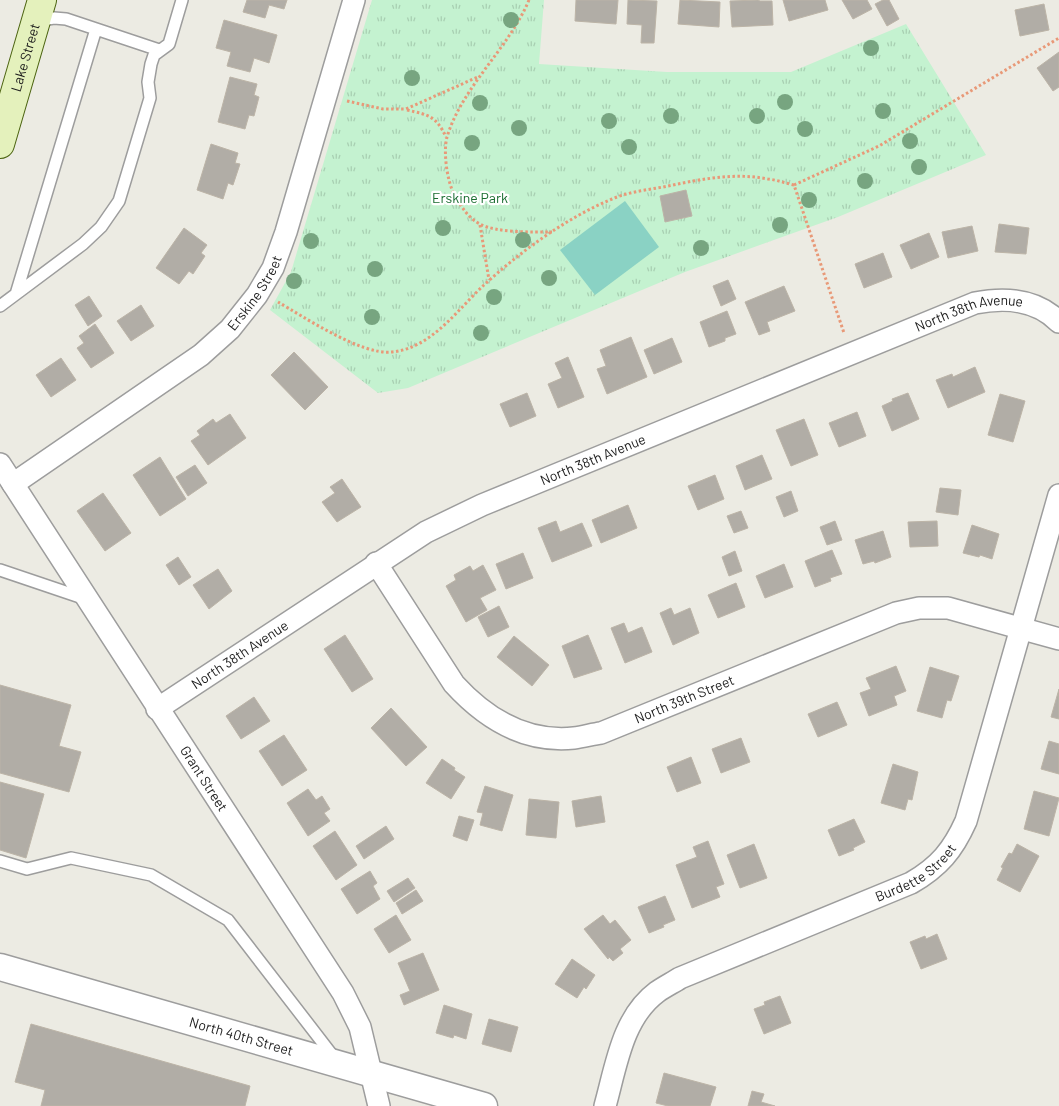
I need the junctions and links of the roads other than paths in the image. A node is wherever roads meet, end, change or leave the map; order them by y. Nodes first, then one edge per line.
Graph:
1 (182, 0) edge
2 (354, 0) edge
3 (39, 10) edge
4 (96, 29) junction
5 (158, 50) junction
6 (0, 144) edge
7 (16, 294) junction
8 (0, 306) edge
9 (1059, 322) edge
10 (0, 464) edge
11 (13, 484) junction
12 (1059, 495) edge
13 (376, 563) junction
14 (0, 570) edge
15 (86, 599) junction
16 (1020, 628) junction
17 (1059, 639) edge
18 (157, 709) junction
19 (0, 861) edge
20 (0, 968) edge
21 (340, 1065) junction
22 (372, 1074) junction
23 (379, 1106) edge
24 (484, 1106) edge
25 (605, 1106) edge

1 - 5 lane
2 - 11 street, Erskine Street
3 - 4 lane
3 - 6 main road, Lake Street
4 - 5 lane
4 - 7 lane
5 - 7 lane
7 - 8 lane
9 - 13 street, North 38th Avenue
10 - 11 street, Grant Street
11 - 15 street, Grant Street
12 - 16 street, Burdette Street
13 - 16 street, North 39th Street
13 - 18 street, North 38th Avenue
14 - 15 lane
15 - 18 street, Grant Street
16 - 17 street, North 39th Street
16 - 25 street, Burdette Street
18 - 22 street, Grant Street
19 - 21 lane
20 - 21 street, North 40th Street
21 - 22 street, North 40th Street
22 - 23 street, Grant Street
22 - 24 street, North 40th Street

